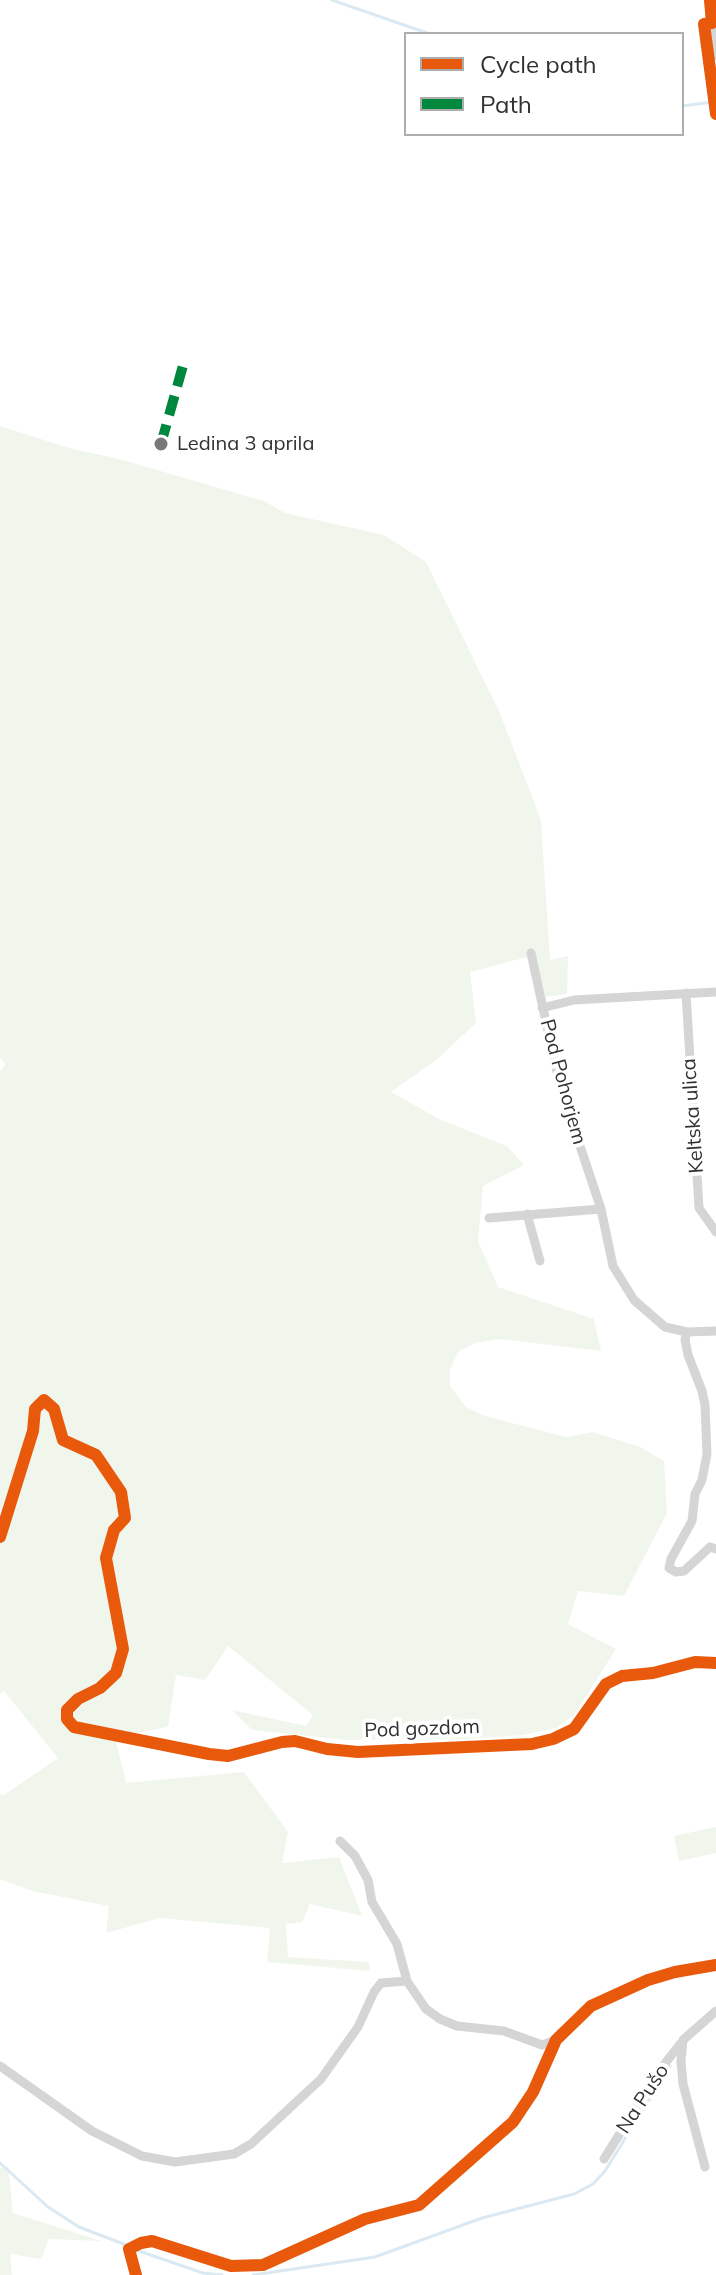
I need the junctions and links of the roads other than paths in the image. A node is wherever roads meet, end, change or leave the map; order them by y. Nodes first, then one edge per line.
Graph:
1 (710, 0) edge
2 (716, 54) edge
3 (531, 953) dead end
4 (716, 992) edge
5 (686, 993) junction
6 (542, 1008) junction
7 (601, 1209) junction
8 (527, 1214) junction
9 (489, 1218) dead end
10 (716, 1232) edge
11 (540, 1261) dead end
12 (716, 1331) edge
13 (687, 1332) junction
14 (0, 1537) edge
15 (716, 1549) edge
16 (716, 1663) edge
17 (340, 1841) dead end
18 (716, 1965) edge
19 (407, 1981) junction
20 (716, 2011) edge
21 (556, 2040) junction
22 (683, 2040) junction
23 (0, 2066) edge
24 (604, 2159) dead end
25 (705, 2167) dead end
26 (136, 2275) edge

1 - 2 street
3 - 6 street, Pod Pohorjem
4 - 5 street
5 - 6 street
5 - 10 street, Keltska ulica
6 - 7 street, Pod Pohorjem
7 - 8 street
7 - 13 street, Pod Pohorjem
8 - 9 street
8 - 11 street
12 - 13 street, Pod Pohorjem
13 - 15 street
14 - 16 street, Pod gozdom
17 - 19 street
18 - 21 street
19 - 21 street
19 - 23 street
20 - 22 street, Na Pušo
21 - 26 street
22 - 24 street, Na Pušo
22 - 25 street

